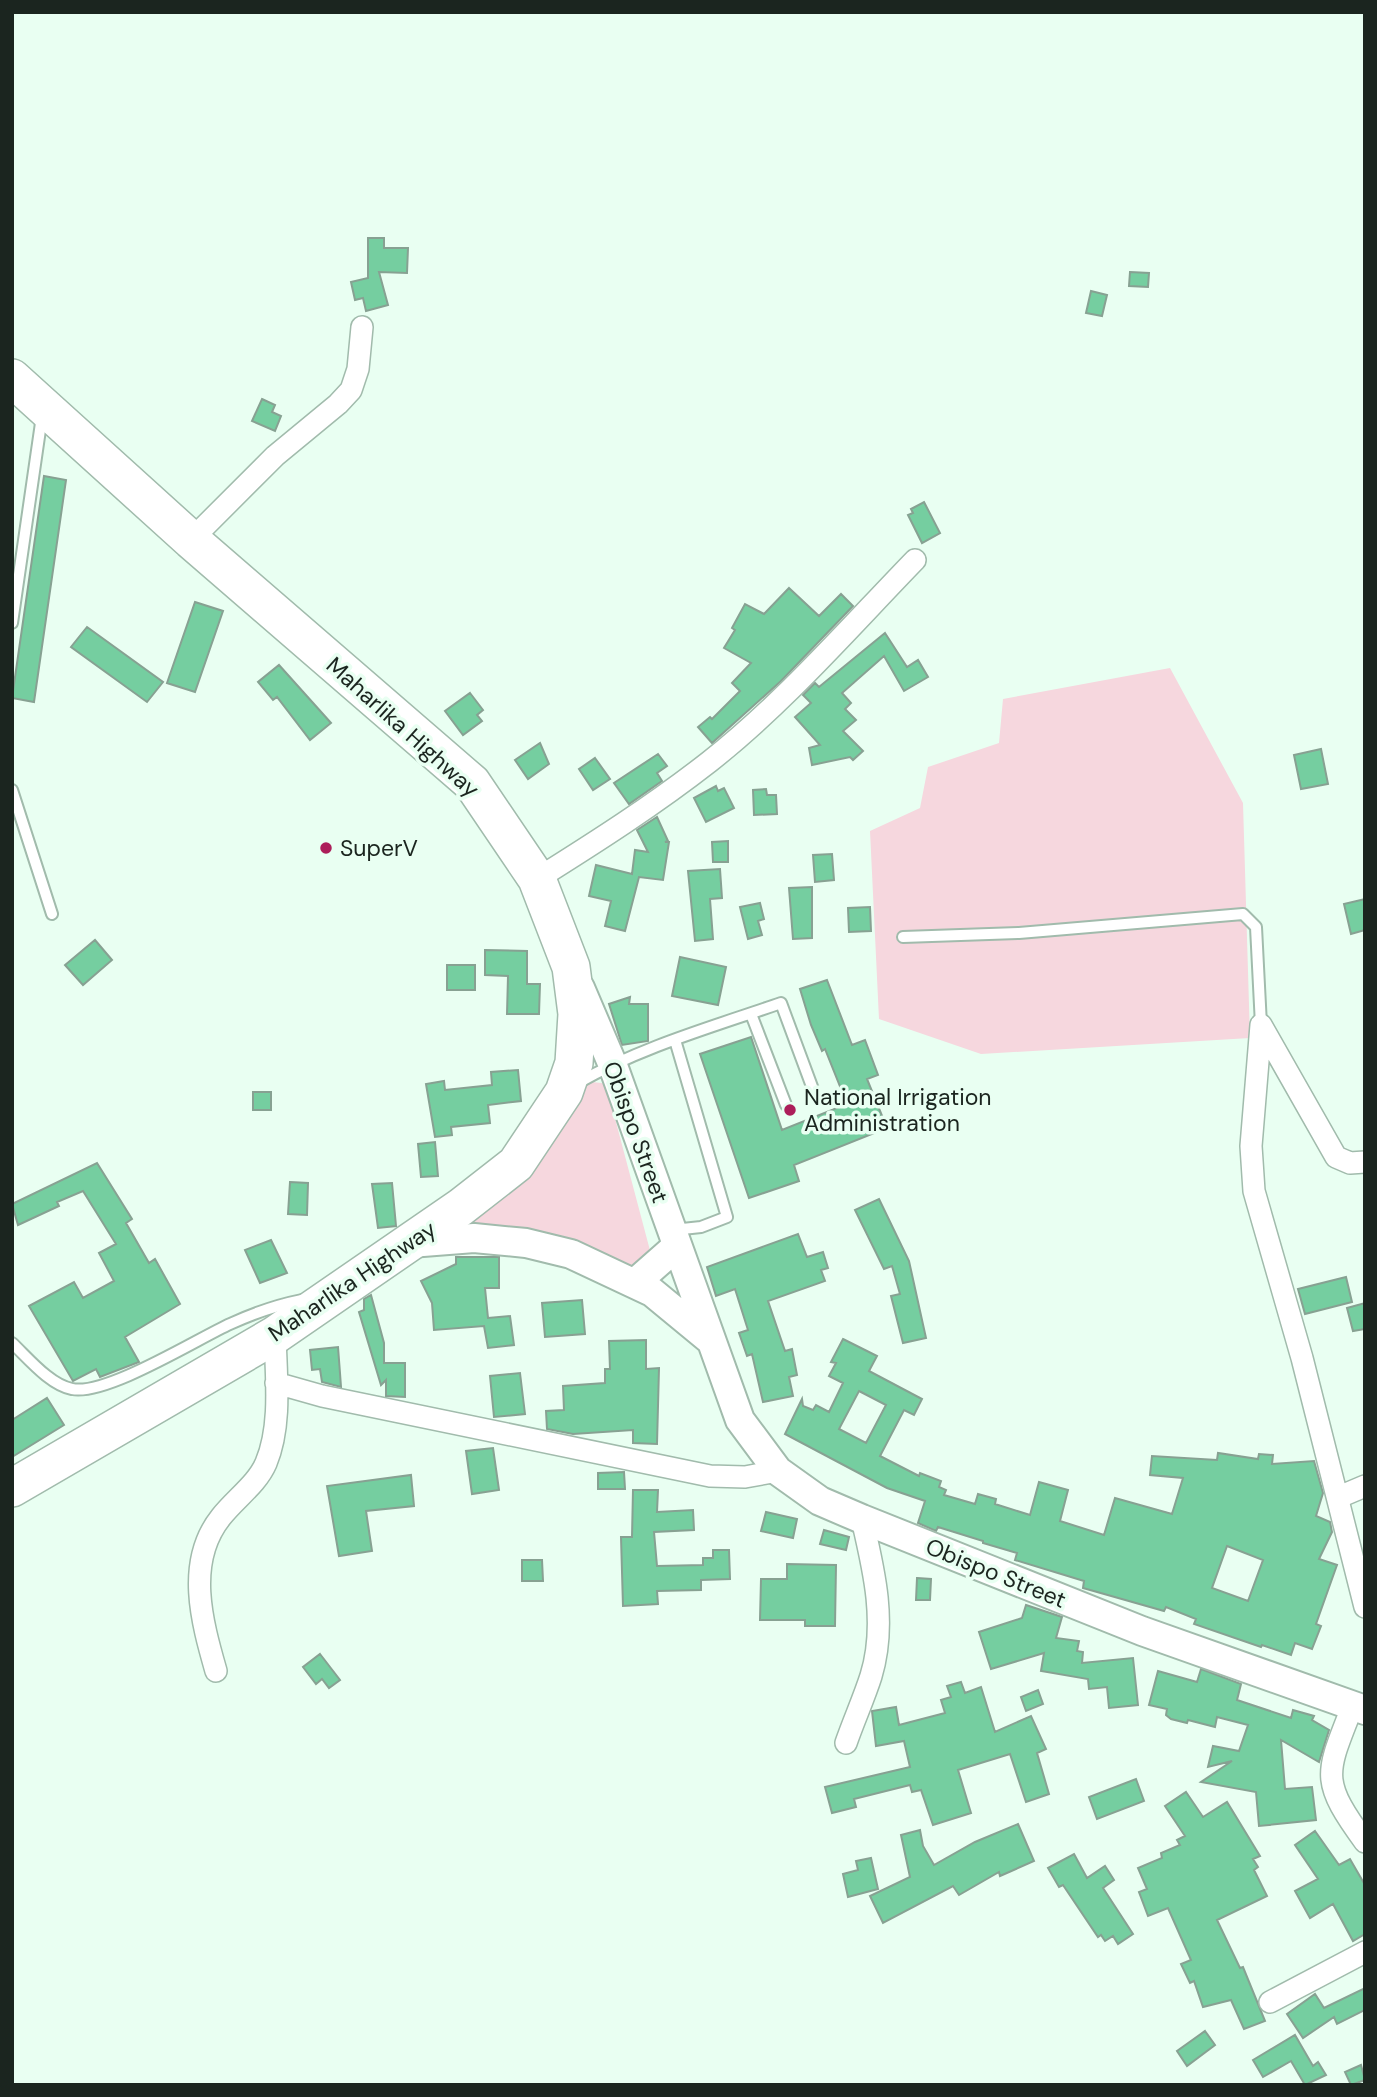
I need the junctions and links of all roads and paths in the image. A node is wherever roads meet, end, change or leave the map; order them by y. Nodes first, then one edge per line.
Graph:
1 (362, 327) dead end
2 (12, 378) edge
3 (44, 407) junction
4 (191, 540) junction
5 (915, 560) dead end
6 (12, 623) edge
7 (12, 790) edge
8 (537, 879) junction
9 (52, 914) dead end
10 (903, 937) dead end
11 (571, 967) junction
12 (751, 1014) junction
13 (1261, 1025) junction
14 (675, 1040) junction
15 (612, 1063) junction
16 (564, 1091) junction
17 (814, 1092) dead end
18 (786, 1105) dead end
19 (1365, 1162) edge
20 (674, 1238) junction
21 (409, 1243) junction
22 (635, 1283) junction
23 (342, 1291) junction
24 (275, 1335) junction
25 (709, 1339) junction
26 (12, 1343) edge
27 (276, 1383) junction
28 (778, 1471) junction
29 (1365, 1486) edge
30 (14, 1487) edge
31 (1339, 1497) junction
32 (862, 1519) junction
33 (1365, 1607) edge
34 (216, 1671) dead end
35 (1359, 1707) edge
36 (846, 1743) dead end
37 (1365, 1842) edge
38 (1365, 1952) edge
39 (1270, 2002) dead end

1 - 4 street
2 - 3 highway, Maharlika Highway
3 - 4 highway, Maharlika Highway
3 - 6 lane
4 - 8 highway, Maharlika Highway
5 - 8 street
7 - 9 lane
8 - 11 highway, Maharlika Highway
10 - 13 lane
11 - 15 street, Obispo Street
11 - 16 highway, Maharlika Highway
12 - 14 lane
12 - 17 lane
12 - 18 lane
13 - 19 street
13 - 31 street
14 - 15 lane
14 - 20 lane
15 - 16 lane
15 - 20 street, Obispo Street
16 - 21 highway, Maharlika Highway
20 - 22 street
20 - 25 street, Obispo Street
21 - 22 street, Obispo Street
21 - 23 highway, Maharlika Highway
22 - 25 street, Obispo Street
23 - 24 highway, Maharlika Highway
23 - 26 lane
24 - 27 street
24 - 30 highway, Maharlika Highway
25 - 28 street, Obispo Street
27 - 28 street
27 - 34 street
28 - 32 street, Obispo Street
29 - 31 street
31 - 33 street
32 - 35 street, Obispo Street
32 - 36 street
35 - 37 street
38 - 39 street

